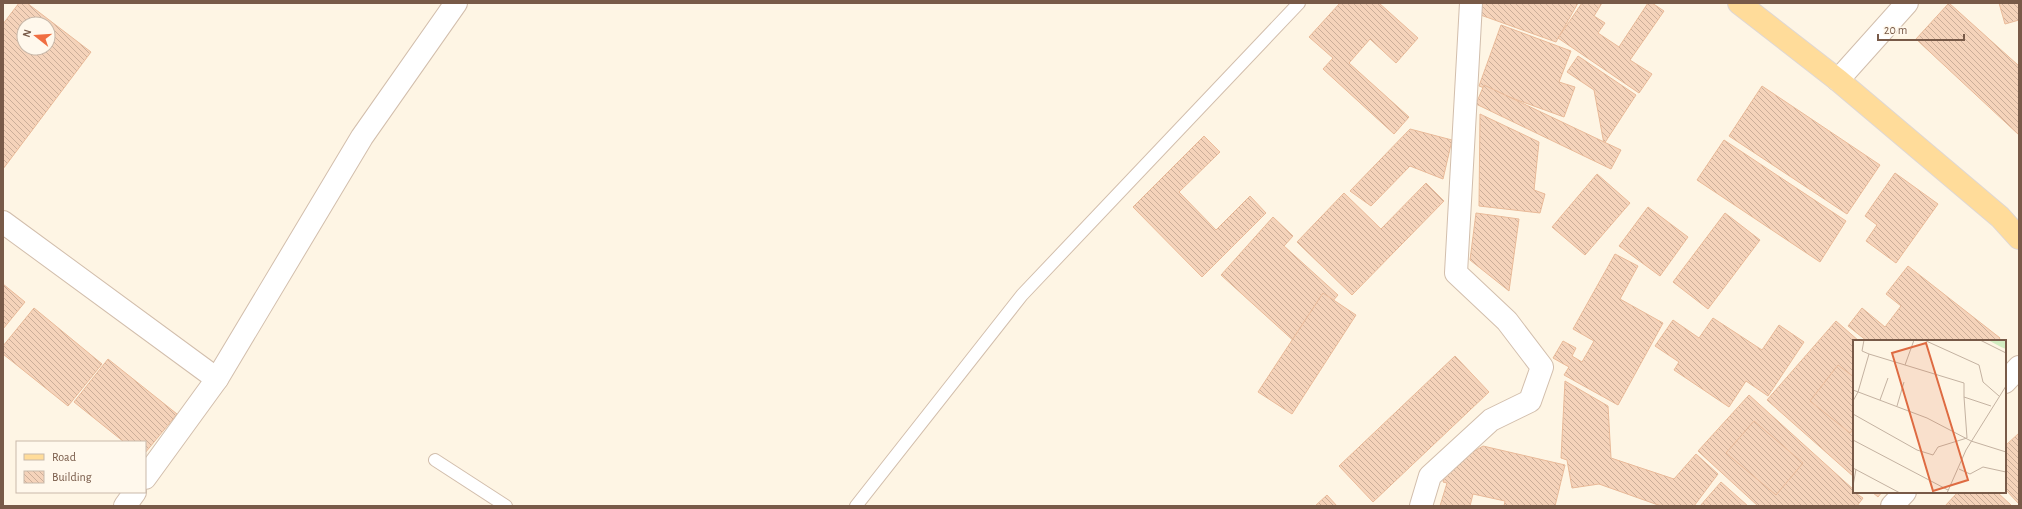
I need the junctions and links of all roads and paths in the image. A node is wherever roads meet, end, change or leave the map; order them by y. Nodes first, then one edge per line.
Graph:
1 (456, 3) edge
2 (1299, 3) edge
3 (1471, 3) edge
4 (1740, 3) edge
5 (1907, 3) edge
6 (1838, 80) junction
7 (3, 222) edge
8 (2019, 238) edge
9 (2019, 367) edge
10 (217, 379) junction
11 (2006, 381) edge
12 (435, 460) dead end
13 (146, 477) edge
14 (134, 493) edge
15 (1904, 493) edge
16 (124, 506) edge
17 (506, 506) edge
18 (856, 506) edge
19 (1421, 506) edge
20 (1892, 506) edge

1 - 10 street
2 - 18 lane
3 - 19 street
4 - 6 main road
5 - 6 street
6 - 8 main road
7 - 10 street
9 - 11 street
10 - 13 street
12 - 17 lane
14 - 16 street
15 - 20 street

